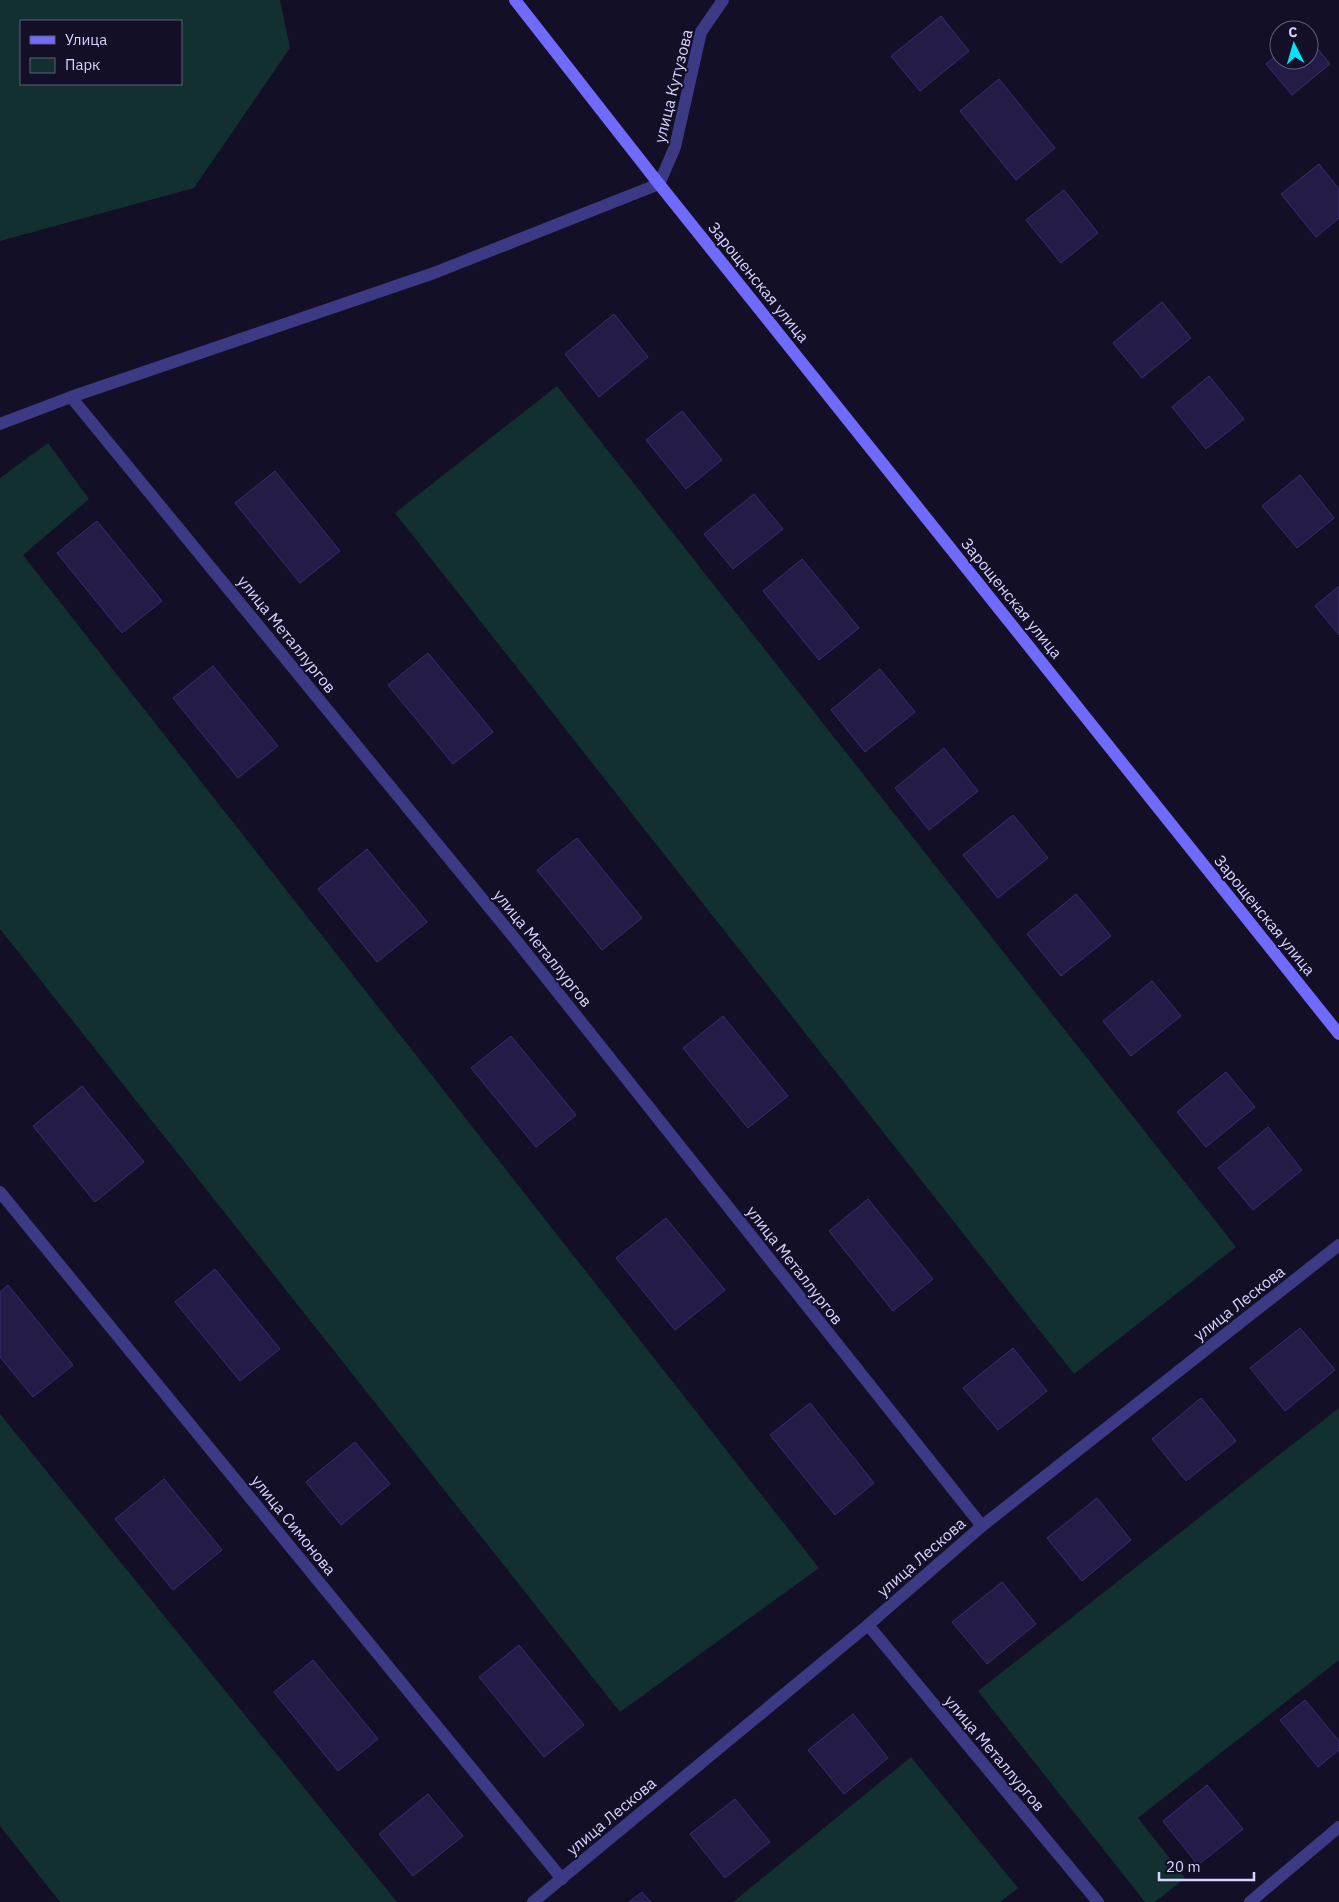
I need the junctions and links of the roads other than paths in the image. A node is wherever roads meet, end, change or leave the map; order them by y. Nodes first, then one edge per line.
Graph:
1 (515, 0) edge
2 (723, 0) edge
3 (659, 184) junction
4 (71, 397) junction
5 (0, 424) edge
6 (1339, 1034) edge
7 (0, 1192) edge
8 (1339, 1245) edge
9 (982, 1526) junction
10 (868, 1625) junction
11 (1339, 1827) edge
12 (562, 1879) junction
13 (533, 1902) edge
14 (1098, 1902) edge
15 (1250, 1902) edge

1 - 3 street, Зарощенская улица
2 - 3 street, улица Кутузова
3 - 4 street
3 - 6 street, Зарощенская улица
4 - 5 street
4 - 9 street, улица Металлургов
7 - 12 street, улица Симонова
8 - 9 street, улица Лескова
9 - 10 street, улица Лескова
10 - 12 street, улица Лескова
10 - 14 street, улица Металлургов
11 - 15 street
12 - 13 street, улица Лескова

